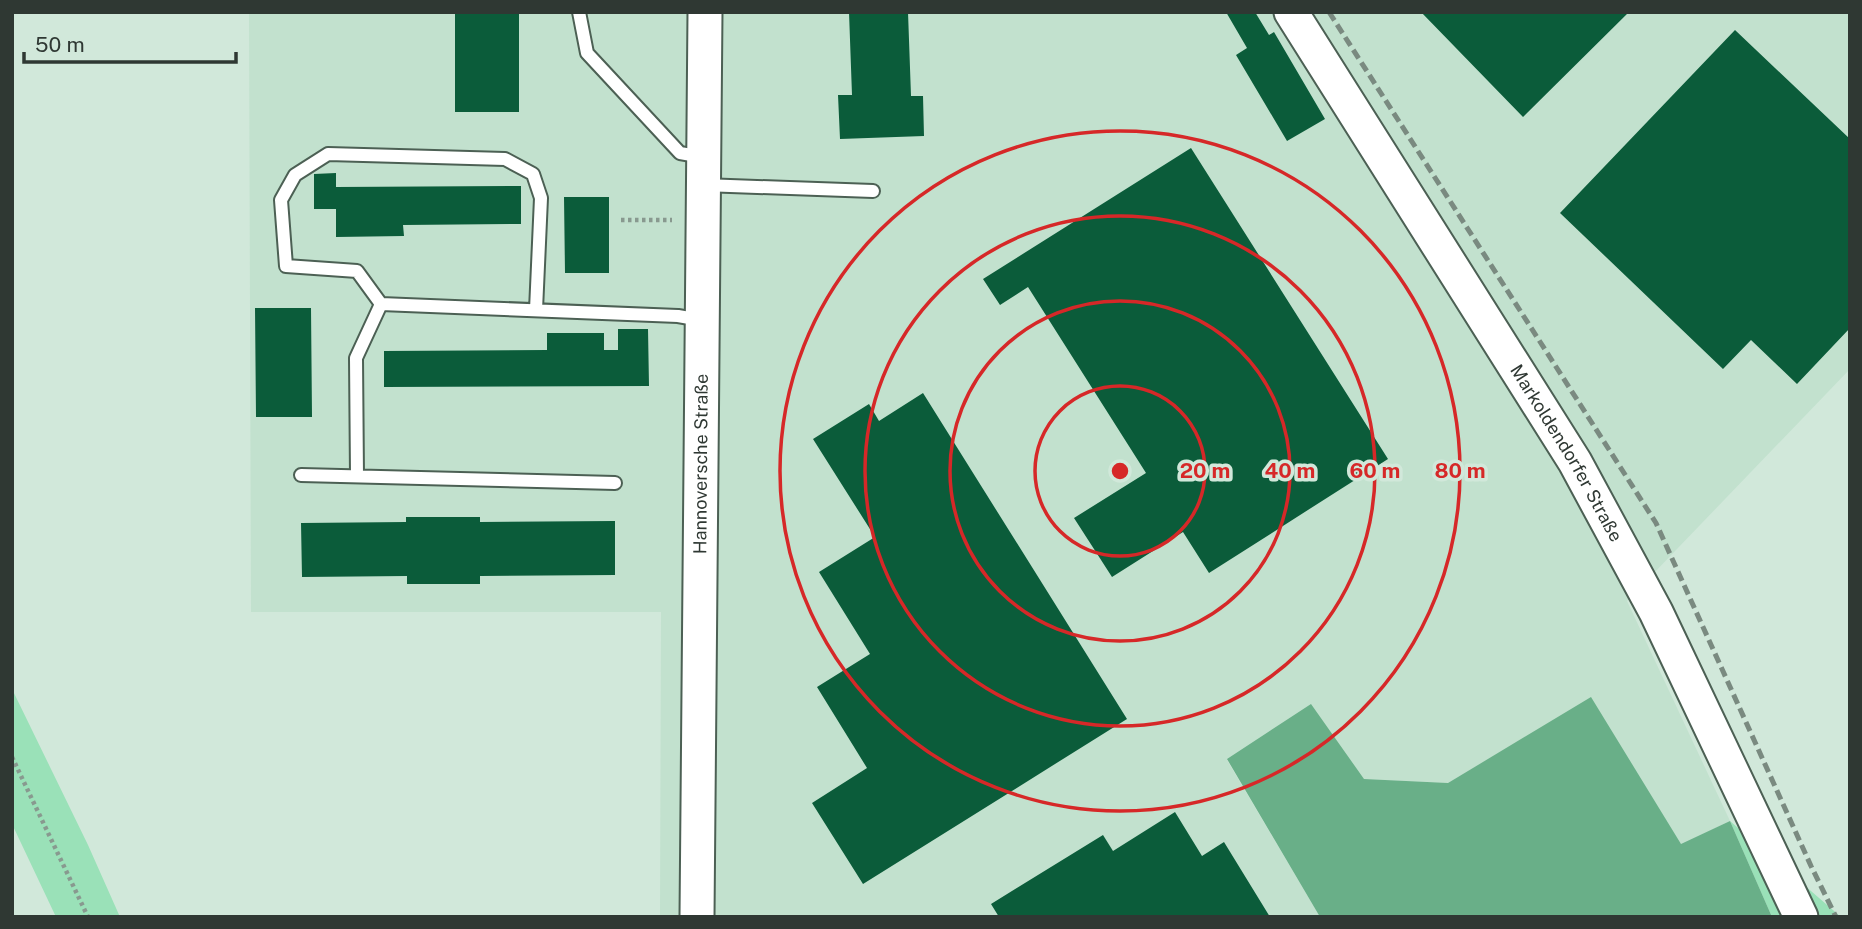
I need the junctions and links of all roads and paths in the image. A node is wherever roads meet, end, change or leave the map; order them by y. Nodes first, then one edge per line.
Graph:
1 (579, 12) edge
2 (705, 12) edge
3 (1291, 12) edge
4 (703, 171) junction
5 (873, 191) dead end
6 (621, 220) dead end
7 (680, 220) dead end
8 (381, 304) junction
9 (536, 310) junction
10 (702, 320) junction
11 (301, 475) dead end
12 (357, 476) junction
13 (615, 484) dead end
14 (12, 757) edge
15 (88, 917) edge
16 (697, 917) edge
17 (1801, 917) edge

1 - 4 lane
2 - 4 main road, Hannoversche Straße
3 - 17 main road, Markoldendorfer Straße
4 - 5 lane
4 - 10 main road, Hannoversche Straße
6 - 7 path
8 - 9 lane
8 - 9 lane
8 - 12 lane
9 - 10 lane
10 - 16 main road, Hannoversche Straße
11 - 12 lane
12 - 13 lane
14 - 15 path

